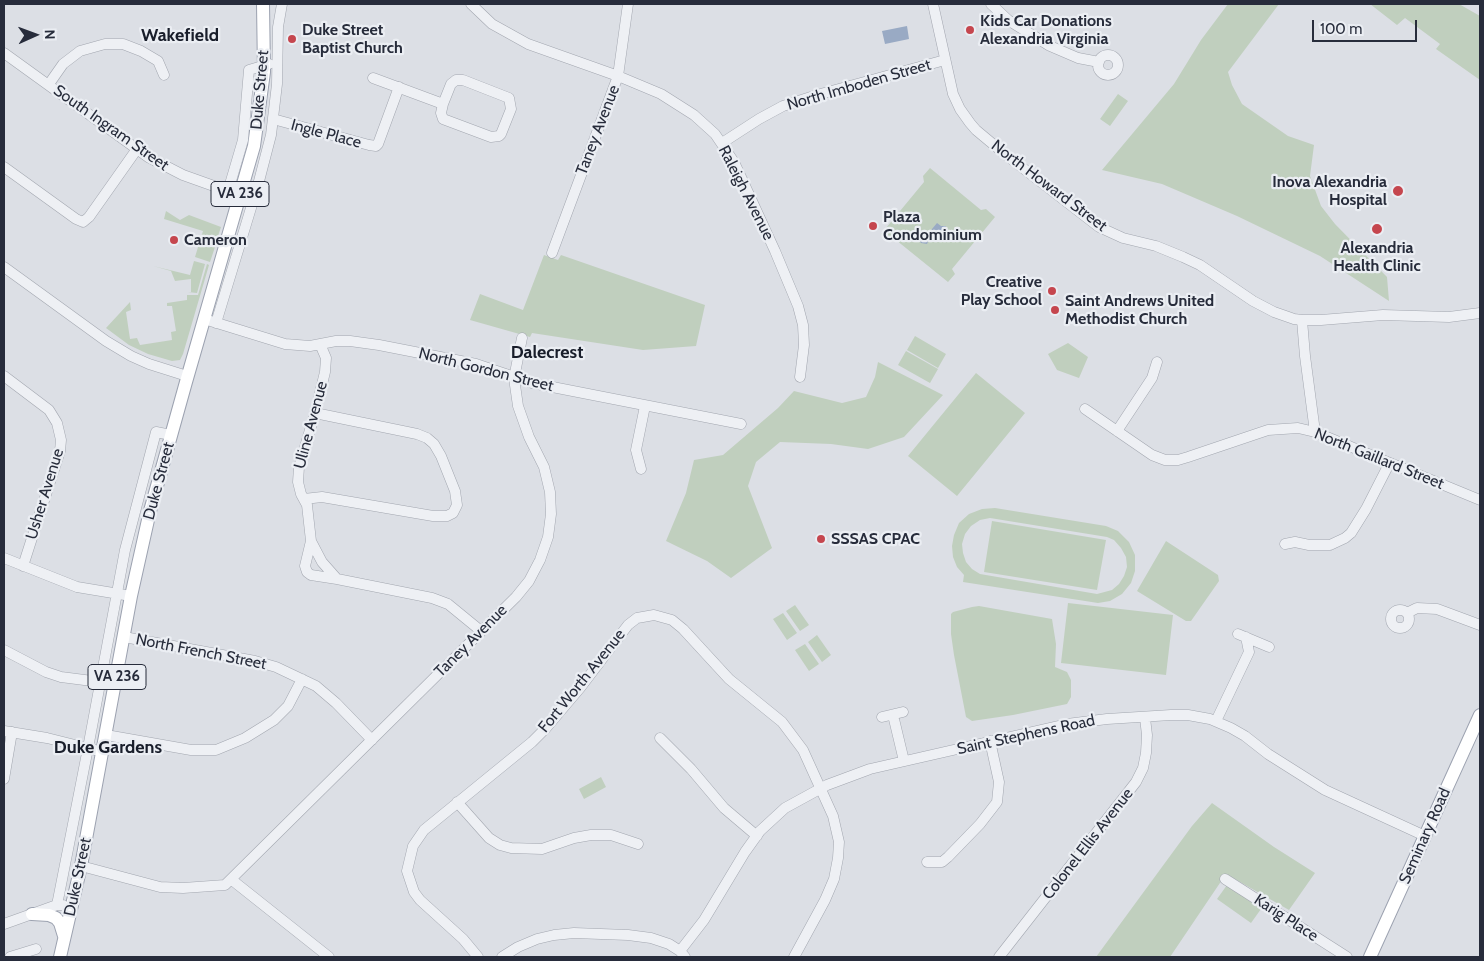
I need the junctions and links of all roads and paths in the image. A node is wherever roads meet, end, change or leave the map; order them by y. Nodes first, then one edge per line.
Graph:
1 (282, 4) edge
2 (471, 4) edge
3 (628, 4) edge
4 (933, 4) edge
5 (991, 4) edge
6 (262, 5) edge
7 (4, 53) edge
8 (945, 60) junction
9 (1099, 62) dead end
10 (271, 64) junction
11 (164, 75) dead end
12 (618, 76) junction
13 (372, 78) dead end
14 (49, 84) junction
15 (399, 87) junction
16 (443, 104) junction
17 (273, 119) junction
18 (722, 143) junction
19 (137, 149) junction
20 (4, 167) edge
21 (234, 193) junction
22 (253, 200) junction
23 (552, 253) dead end
24 (4, 267) edge
25 (1480, 313) edge
26 (1302, 320) junction
27 (210, 321) junction
28 (522, 338) dead end
29 (320, 344) junction
30 (1157, 362) dead end
31 (4, 376) edge
32 (188, 376) junction
33 (800, 377) dead end
34 (514, 378) junction
35 (645, 406) junction
36 (1085, 409) dead end
37 (315, 413) junction
38 (741, 424) dead end
39 (1117, 432) junction
40 (1315, 432) junction
41 (171, 435) junction
42 (1389, 464) junction
43 (641, 469) dead end
44 (304, 499) junction
45 (1480, 500) edge
46 (311, 541) junction
47 (1285, 544) dead end
48 (4, 558) edge
49 (24, 566) junction
50 (337, 578) junction
51 (116, 594) junction
52 (132, 596) junction
53 (1407, 613) dead end
54 (1480, 625) edge
55 (481, 631) junction
56 (124, 637) junction
57 (4, 650) edge
58 (1248, 652) junction
59 (302, 679) junction
60 (100, 682) junction
61 (893, 715) dead end
62 (1480, 715) edge
63 (1145, 718) junction
64 (1216, 721) junction
65 (8, 732) edge
66 (106, 735) junction
67 (660, 738) dead end
68 (372, 740) junction
69 (990, 741) junction
70 (88, 748) junction
71 (103, 752) junction
72 (904, 761) junction
73 (4, 779) edge
74 (821, 788) junction
75 (457, 802) junction
76 (757, 836) junction
77 (1425, 836) junction
78 (638, 844) dead end
79 (927, 862) dead end
80 (81, 866) junction
81 (1225, 879) dead end
82 (232, 880) junction
83 (57, 905) junction
84 (71, 907) junction
85 (32, 914) junction
86 (4, 924) edge
87 (65, 937) junction
88 (36, 949) dead end
89 (682, 954) edge
90 (10, 957) edge
91 (60, 957) edge
92 (329, 957) edge
93 (478, 957) edge
94 (502, 957) edge
95 (794, 957) edge
96 (998, 957) edge
97 (1347, 957) edge
98 (1370, 957) edge

1 - 10 street
2 - 12 street, Raleigh Avenue
3 - 12 street, Taney Avenue
4 - 8 street, North Howard Street
5 - 9 street
6 - 10 main road, Duke Street / VA 236
7 - 14 street, South Ingram Street
8 - 18 street, North Imboden Street
8 - 26 street, North Howard Street
10 - 17 street
10 - 21 main road, Duke Street / VA 236
11 - 14 street
12 - 18 street, Raleigh Avenue
12 - 23 street, Taney Avenue
13 - 15 street
14 - 19 street, South Ingram Street
15 - 16 street
15 - 17 street, Ingle Place
16 - 16 street
17 - 22 street
18 - 33 street, Raleigh Avenue
19 - 20 street
19 - 21 street, South Ingram Street
21 - 22 street, South Ingram Street
21 - 27 main road, Duke Street / VA 236
22 - 27 street
24 - 32 street
25 - 26 street, North Howard Street
26 - 40 street
27 - 29 street, North Gordon Street
27 - 32 main road, Duke Street / VA 236
28 - 34 street, Taney Avenue
29 - 34 street, North Gordon Street
29 - 37 street, Uline Avenue
30 - 39 street
31 - 49 street, Usher Avenue
32 - 41 main road, Duke Street / VA 236
34 - 35 street, North Gordon Street
34 - 55 street, Taney Avenue
35 - 38 street, North Gordon Street
35 - 43 street
36 - 39 street, North Gaillard Street
37 - 44 street, Uline Avenue
37 - 44 street
39 - 40 street, North Gaillard Street
40 - 42 street, North Gaillard Street
41 - 51 street
41 - 52 main road, Duke Street / VA 236
42 - 45 street, North Gaillard Street
42 - 47 street
44 - 46 street, Uline Avenue
46 - 50 street, Uline Avenue
46 - 50 street
48 - 49 street
49 - 51 street
50 - 55 street
51 - 52 street
51 - 60 street
52 - 56 main road, Duke Street / VA 236
53 - 54 street
55 - 68 street, Taney Avenue
56 - 59 street, North French Street
56 - 66 main road, Duke Street / VA 236
57 - 60 street
58 - 58 street
58 - 64 street
59 - 66 street
59 - 68 street, North French Street
60 - 70 street
61 - 72 street
62 - 77 main road, Seminary Road
63 - 64 street, Saint Stephens Road
63 - 69 street, Saint Stephens Road
63 - 96 street, Colonel Ellis Avenue
64 - 77 street, Saint Stephens Road
65 - 70 street
65 - 73 street
66 - 71 main road, Duke Street / VA 236
67 - 76 street
68 - 82 street, Taney Avenue
69 - 72 street, Saint Stephens Road
69 - 79 street
70 - 71 street
70 - 83 street
71 - 80 main road, Duke Street / VA 236
72 - 74 street, Saint Stephens Road
74 - 75 street, Fort Worth Avenue
74 - 76 street, Saint Stephens Road
74 - 95 street, Fort Worth Avenue
75 - 78 street
75 - 93 street, Fort Worth Avenue
76 - 89 street, Saint Stephens Road
77 - 98 main road, Seminary Road
80 - 82 street
80 - 84 main road, Duke Street / VA 236
81 - 97 street, Karig Place
82 - 92 street
83 - 84 street
83 - 85 street
84 - 87 main road, Duke Street / VA 236
85 - 86 street
85 - 87 main road
87 - 91 main road, Duke Street / VA 236
88 - 90 street
89 - 94 street

